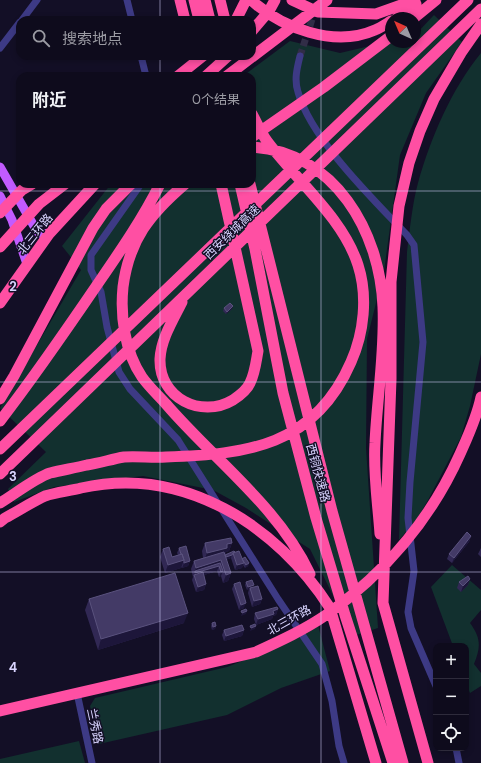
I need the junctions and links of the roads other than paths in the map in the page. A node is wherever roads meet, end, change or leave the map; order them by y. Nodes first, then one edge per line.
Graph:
1 (37, 0) edge
2 (127, 0) edge
3 (180, 0) edge
4 (194, 0) edge
5 (205, 0) edge
6 (220, 0) edge
7 (246, 0) edge
8 (251, 0) edge
9 (275, 0) edge
10 (292, 0) edge
11 (327, 0) edge
12 (415, 0) edge
13 (422, 0) edge
14 (436, 0) edge
15 (468, 0) edge
16 (481, 9) edge
17 (405, 12) edge
18 (421, 12) edge
19 (25, 16) edge
20 (131, 16) edge
21 (184, 16) edge
22 (199, 16) edge
23 (209, 16) edge
24 (224, 16) edge
25 (238, 16) edge
26 (481, 24) edge
27 (385, 25) edge
28 (16, 27) edge
29 (256, 27) edge
30 (385, 41) edge
31 (0, 48) edge
32 (256, 54) edge
33 (300, 56) tunnel mouth
34 (142, 60) edge
35 (189, 60) edge
36 (195, 60) edge
37 (198, 60) edge
38 (209, 60) edge
39 (220, 60) edge
40 (224, 60) edge
41 (235, 60) edge
42 (248, 60) edge
43 (145, 72) edge
44 (183, 72) edge
45 (189, 72) edge
46 (198, 72) edge
47 (210, 72) edge
48 (213, 72) edge
49 (222, 72) edge
50 (232, 72) edge
51 (238, 72) edge
52 (256, 122) edge
53 (256, 134) edge
54 (256, 148) edge
55 (0, 166) edge
56 (25, 188) edge
57 (60, 188) edge
58 (91, 188) edge
59 (127, 188) edge
60 (138, 188) edge
61 (158, 188) edge
62 (180, 188) edge
63 (222, 188) edge
64 (241, 188) edge
65 (251, 188) edge
66 (0, 196) edge
67 (26, 212) junction
68 (5, 213) edge
69 (48, 234) junction
70 (0, 247) edge
71 (27, 264) junction
72 (184, 296) junction
73 (0, 303) edge
74 (481, 397) edge
75 (0, 400) edge
76 (0, 421) edge
77 (0, 449) edge
78 (0, 474) edge
79 (0, 503) edge
80 (0, 522) edge
81 (316, 586) junction
82 (383, 603) junction
83 (433, 679) edge
84 (77, 693) junction
85 (0, 711) edge
86 (457, 751) edge
87 (92, 763) edge
88 (344, 763) edge
89 (376, 763) edge
90 (393, 763) edge
91 (403, 763) edge
92 (428, 763) edge
93 (459, 763) edge

1 - 19 street
2 - 20 street
3 - 21 highway
4 - 22 highway
5 - 23 highway
6 - 24 highway
7 - 25 highway
8 - 27 highway
9 - 29 highway
10 - 12 highway
11 - 32 highway
13 - 17 highway
14 - 18 highway
15 - 77 highway, 西安绕城高速
16 - 72 highway, 西安绕城高速
26 - 82 highway
28 - 31 street
30 - 53 highway
33 - 83 street
34 - 43 street
35 - 45 highway
36 - 46 highway
37 - 44 highway
38 - 48 highway
39 - 49 highway
40 - 47 highway
41 - 51 highway
42 - 50 highway
52 - 79 highway
54 - 82 highway
55 - 67 main road
56 - 68 highway
57 - 70 highway
58 - 69 highway, 北三环路
59 - 75 highway
60 - 88 street
61 - 76 highway
62 - 81 highway
63 - 72 highway
64 - 90 highway, 西铜快速路
65 - 91 highway, 西铜快速路
66 - 68 main road
67 - 68 main road
67 - 69 main road
68 - 71 main road
69 - 71 highway, 北三环路
71 - 73 highway, 北三环路
72 - 78 highway, 西安绕城高速
74 - 84 highway, 北三环路
80 - 81 highway
81 - 89 highway
82 - 92 highway
84 - 85 highway, 北三环路
84 - 87 street, 兰秀路
86 - 93 street

